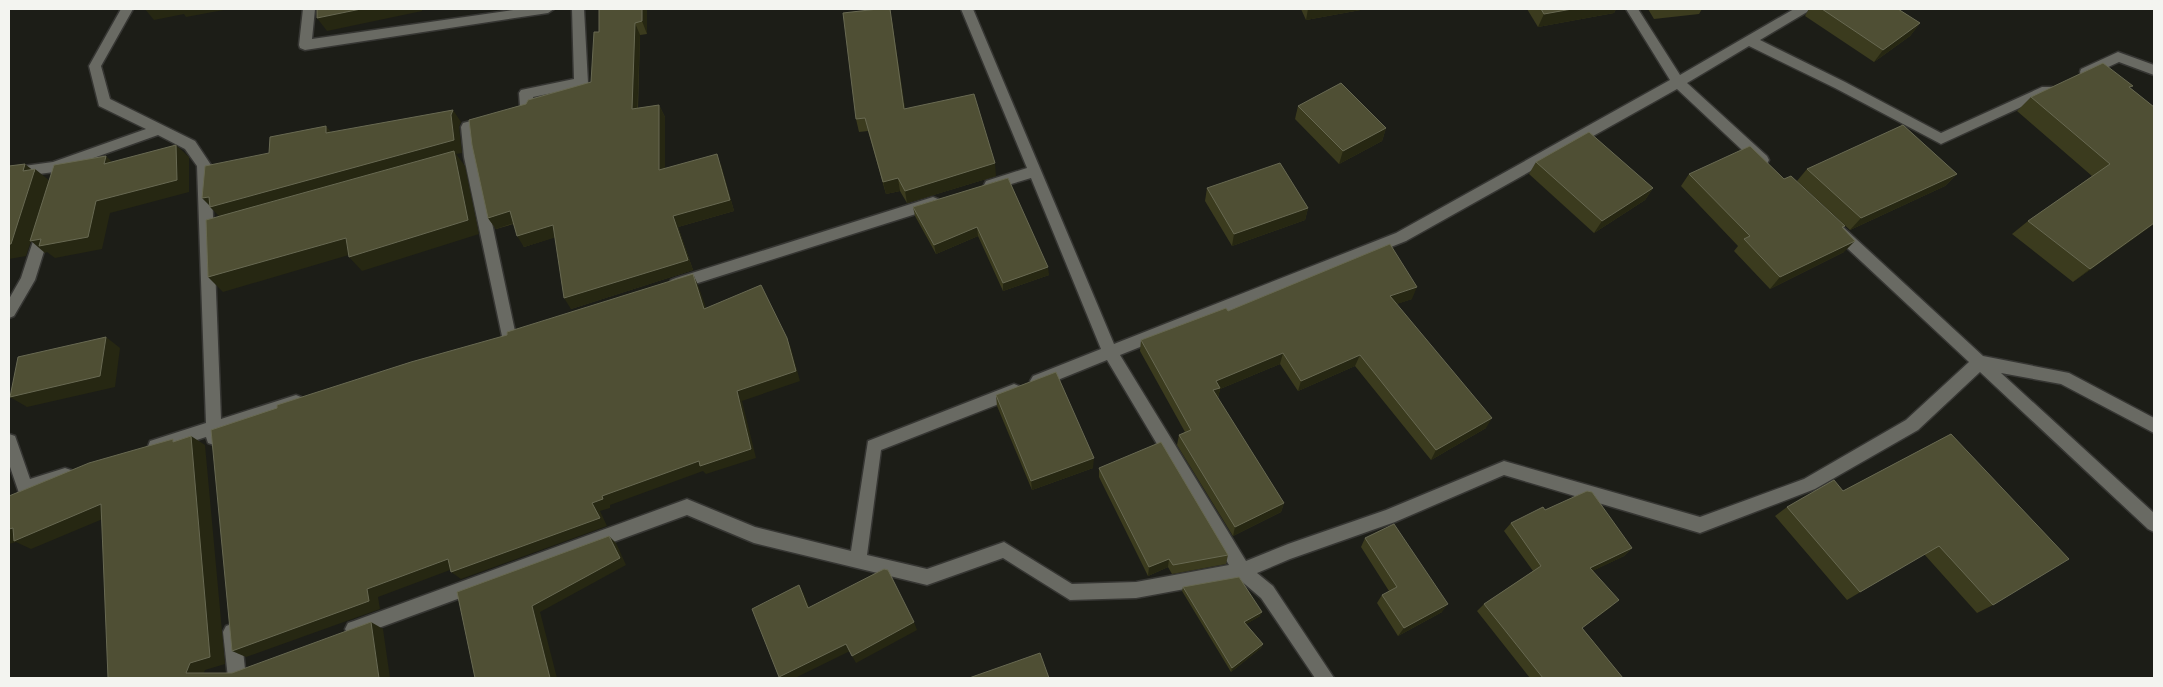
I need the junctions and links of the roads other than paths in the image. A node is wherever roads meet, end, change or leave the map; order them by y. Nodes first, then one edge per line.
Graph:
1 (127, 9) edge
2 (309, 9) edge
3 (548, 9) edge
4 (578, 9) edge
5 (967, 9) edge
6 (1632, 9) edge
7 (1803, 9) edge
8 (524, 10) edge
9 (1750, 41) junction
10 (2154, 70) edge
11 (2074, 78) edge
12 (1678, 82) junction
13 (2056, 86) edge
14 (158, 130) junction
15 (65, 162) junction
16 (1772, 169) edge
17 (1035, 171) junction
18 (9, 173) edge
19 (60, 180) edge
20 (978, 189) edge
21 (950, 198) edge
22 (48, 216) edge
23 (1829, 222) edge
24 (659, 289) edge
25 (9, 312) edge
26 (528, 330) edge
27 (509, 336) junction
28 (490, 342) edge
29 (1110, 352) junction
30 (1980, 362) junction
31 (314, 397) edge
32 (2154, 426) edge
33 (213, 428) junction
34 (9, 441) edge
35 (215, 448) edge
36 (138, 452) edge
37 (81, 470) edge
38 (2154, 524) edge
39 (858, 561) junction
40 (1242, 571) junction
41 (231, 614) edge
42 (340, 634) edge
43 (255, 665) edge
44 (231, 675) edge
45 (1325, 678) edge

1 - 14 street
2 - 8 street
3 - 8 street
4 - 27 street
5 - 17 street
6 - 12 street
7 - 9 street
9 - 12 street
9 - 13 street
10 - 11 street
12 - 16 street
12 - 29 street
14 - 15 street
14 - 33 street
15 - 18 street
15 - 19 street
17 - 20 street
17 - 29 street
21 - 24 street
22 - 25 street
23 - 30 street
26 - 27 street
27 - 28 street
29 - 39 street
29 - 40 street
30 - 32 street
30 - 38 street
30 - 40 street
31 - 33 street
33 - 35 street
33 - 36 street
34 - 37 street
39 - 40 street
39 - 42 street
40 - 45 street
41 - 44 street
43 - 44 street

